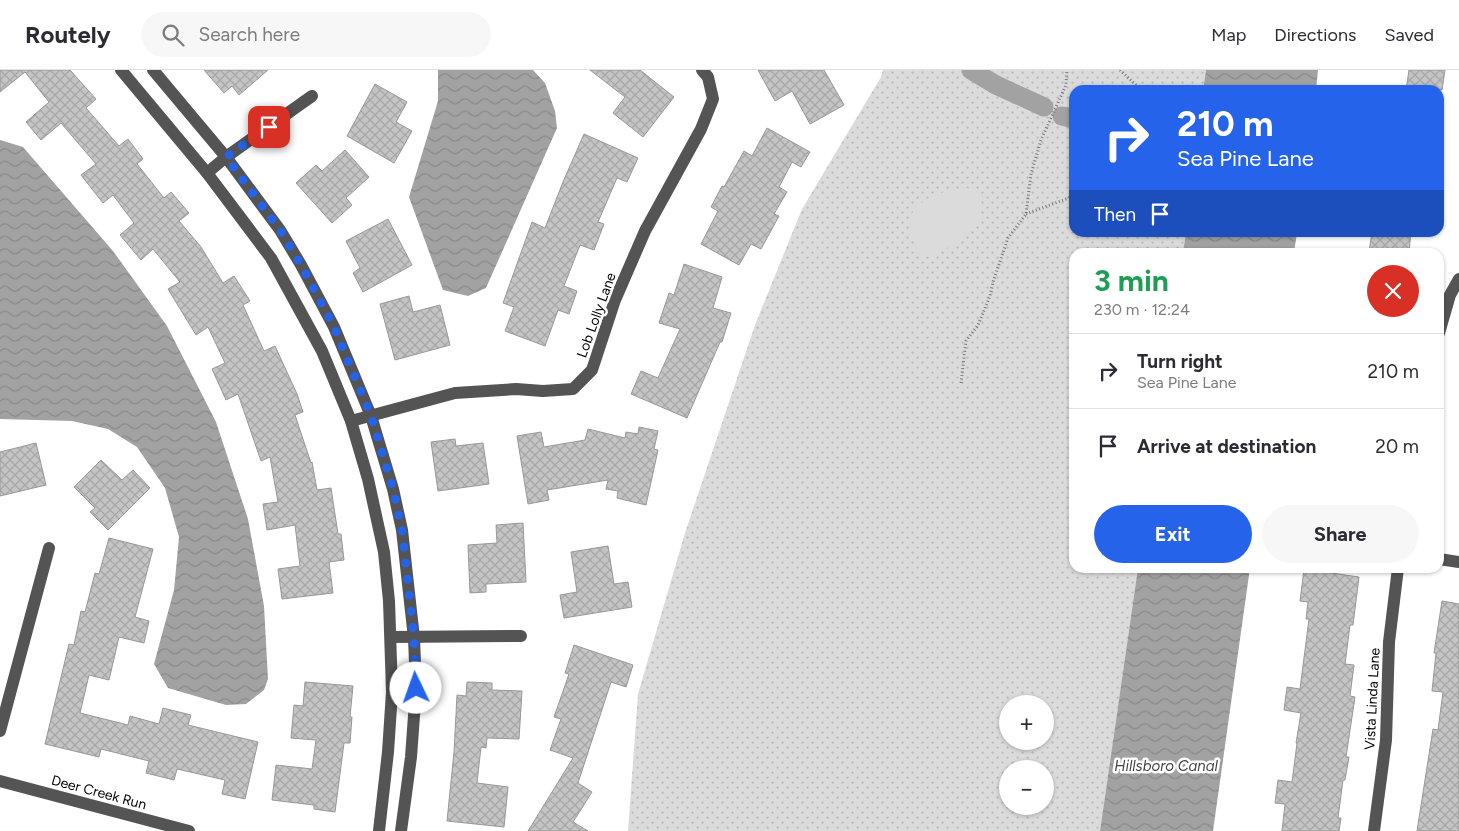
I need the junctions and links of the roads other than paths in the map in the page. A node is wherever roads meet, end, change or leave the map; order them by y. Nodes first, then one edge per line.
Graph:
1 (122, 70) edge
2 (153, 70) edge
3 (702, 70) edge
4 (312, 96) dead end
5 (226, 157) junction
6 (207, 173) junction
7 (1459, 279) edge
8 (1444, 316) edge
9 (371, 416) junction
10 (351, 421) junction
11 (49, 548) dead end
12 (1444, 560) edge
13 (1459, 562) edge
14 (1397, 573) edge
15 (520, 636) dead end
16 (391, 637) junction
17 (414, 638) junction
18 (0, 730) edge
19 (0, 781) edge
20 (189, 831) edge
21 (379, 831) edge
22 (401, 831) edge
23 (1374, 831) edge

1 - 6 street
2 - 5 street
3 - 9 street, Lob Lolly Lane
4 - 5 street
5 - 6 street
5 - 9 street
6 - 10 street
7 - 8 street
9 - 10 street, Lob Lolly Lane
9 - 17 street
10 - 16 street
11 - 18 street
12 - 13 street
14 - 23 street, Vista Linda Lane
15 - 17 street
16 - 17 street
16 - 21 street
17 - 22 street
19 - 20 street, Deer Creek Run

